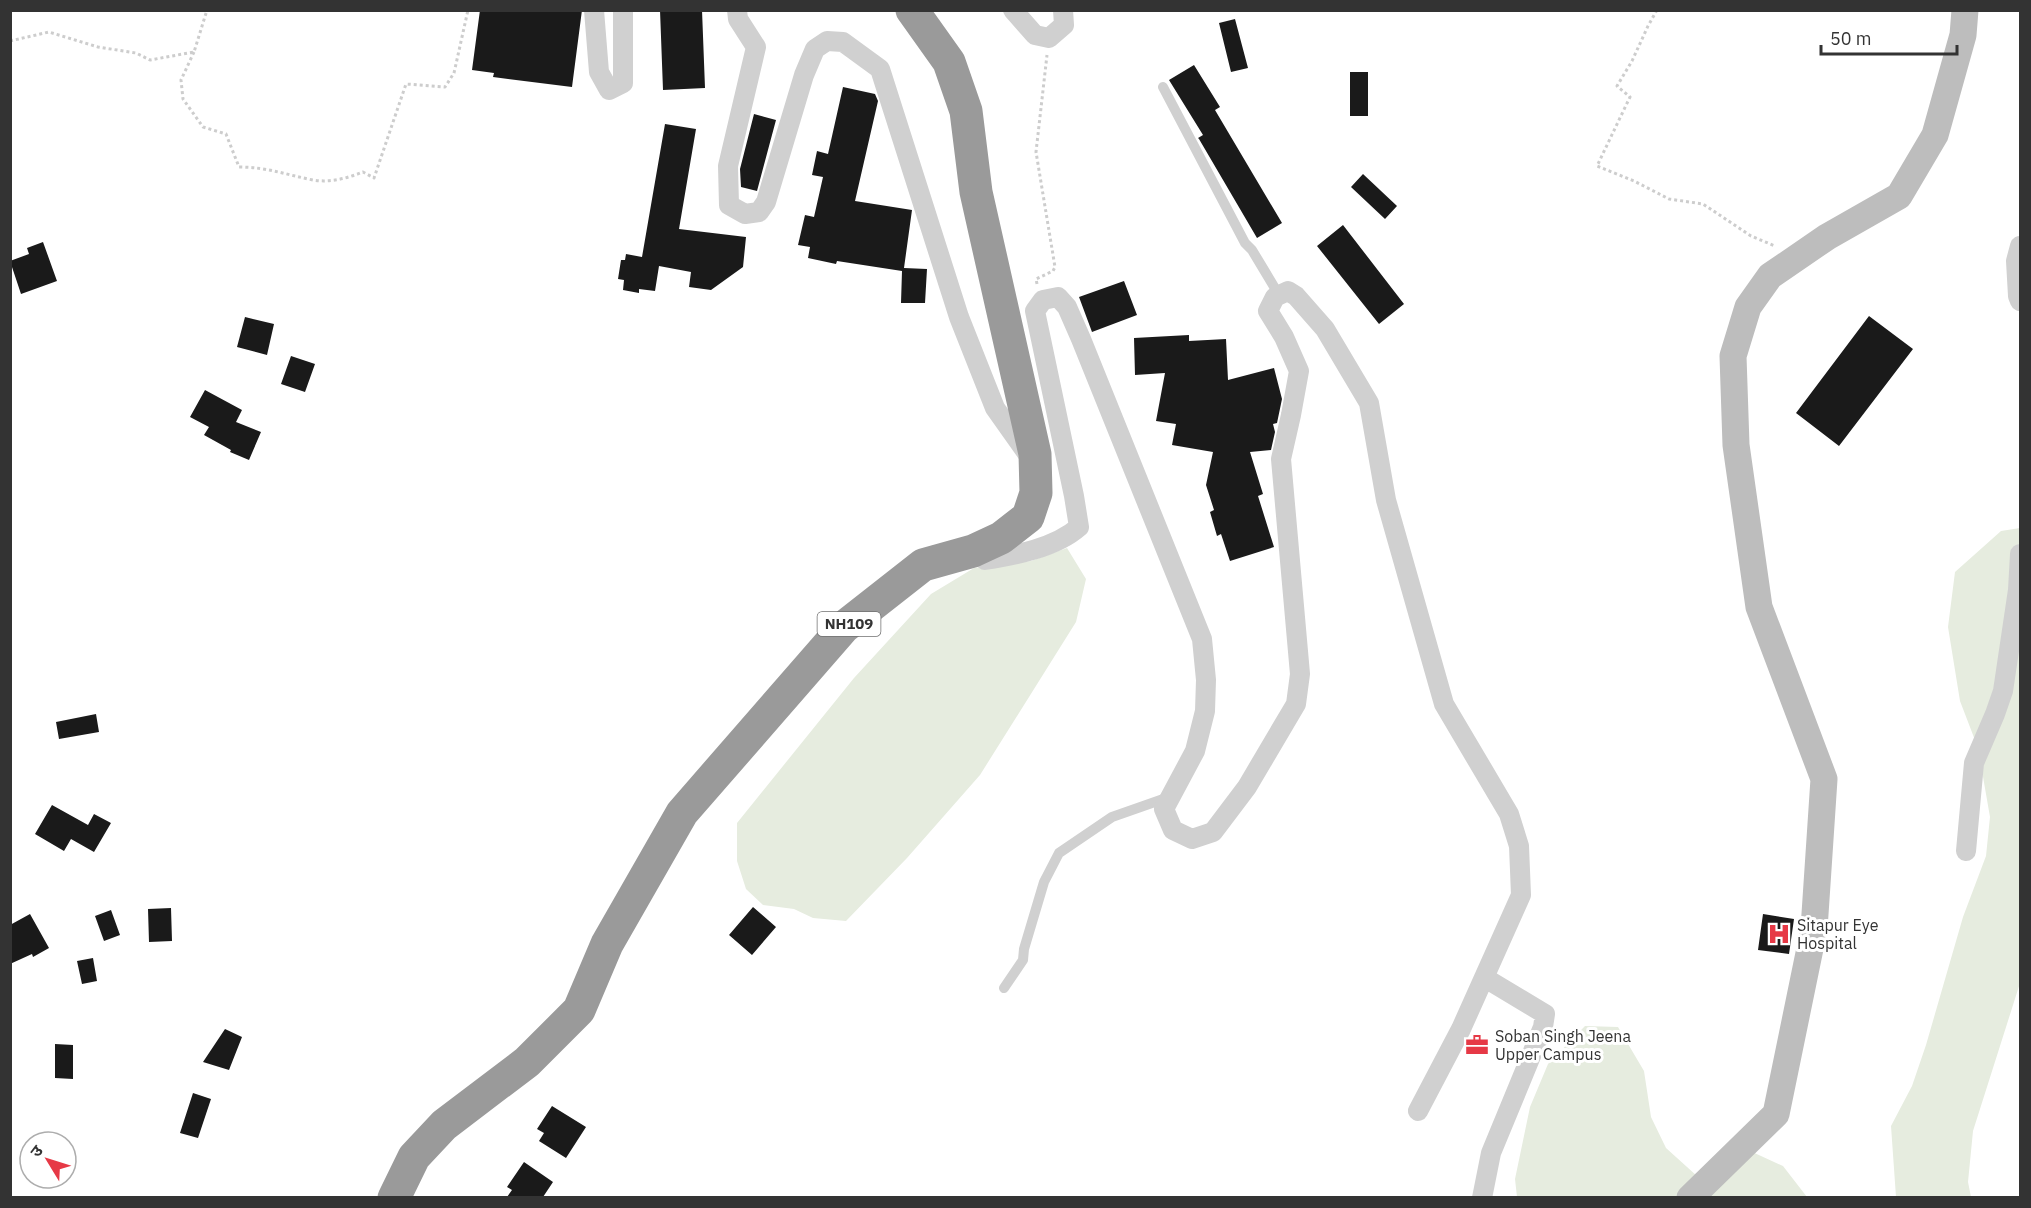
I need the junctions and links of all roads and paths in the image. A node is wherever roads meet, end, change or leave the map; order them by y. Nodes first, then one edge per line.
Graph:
1 (207, 10) edge
2 (468, 10) edge
3 (594, 10) edge
4 (623, 10) edge
5 (737, 10) edge
6 (912, 10) edge
7 (1013, 10) edge
8 (1063, 10) edge
9 (1657, 10) edge
10 (1965, 10) edge
11 (1048, 38) junction
12 (10, 41) edge
13 (194, 52) junction
14 (1163, 87) dead end
15 (2020, 246) edge
16 (1798, 256) junction
17 (1279, 295) junction
18 (1043, 300) junction
19 (2020, 301) edge
20 (1036, 466) junction
21 (973, 551) junction
22 (2020, 554) edge
23 (1169, 797) junction
24 (1966, 851) dead end
25 (1485, 978) junction
26 (1004, 988) dead end
27 (1418, 1111) dead end
28 (394, 1197) edge
29 (1482, 1197) edge
30 (1689, 1197) edge

1 - 13 path
2 - 13 path
3 - 4 street
5 - 20 street
6 - 20 highway, NH109
7 - 11 street
8 - 11 street
9 - 16 path
10 - 16 main road
11 - 18 path
12 - 13 path
14 - 17 lane
15 - 19 street
16 - 30 main road
17 - 23 street
17 - 25 street
18 - 21 street
18 - 23 street
20 - 21 highway, NH109
21 - 28 highway, NH109
22 - 24 street
23 - 26 lane
25 - 27 street
25 - 29 street

